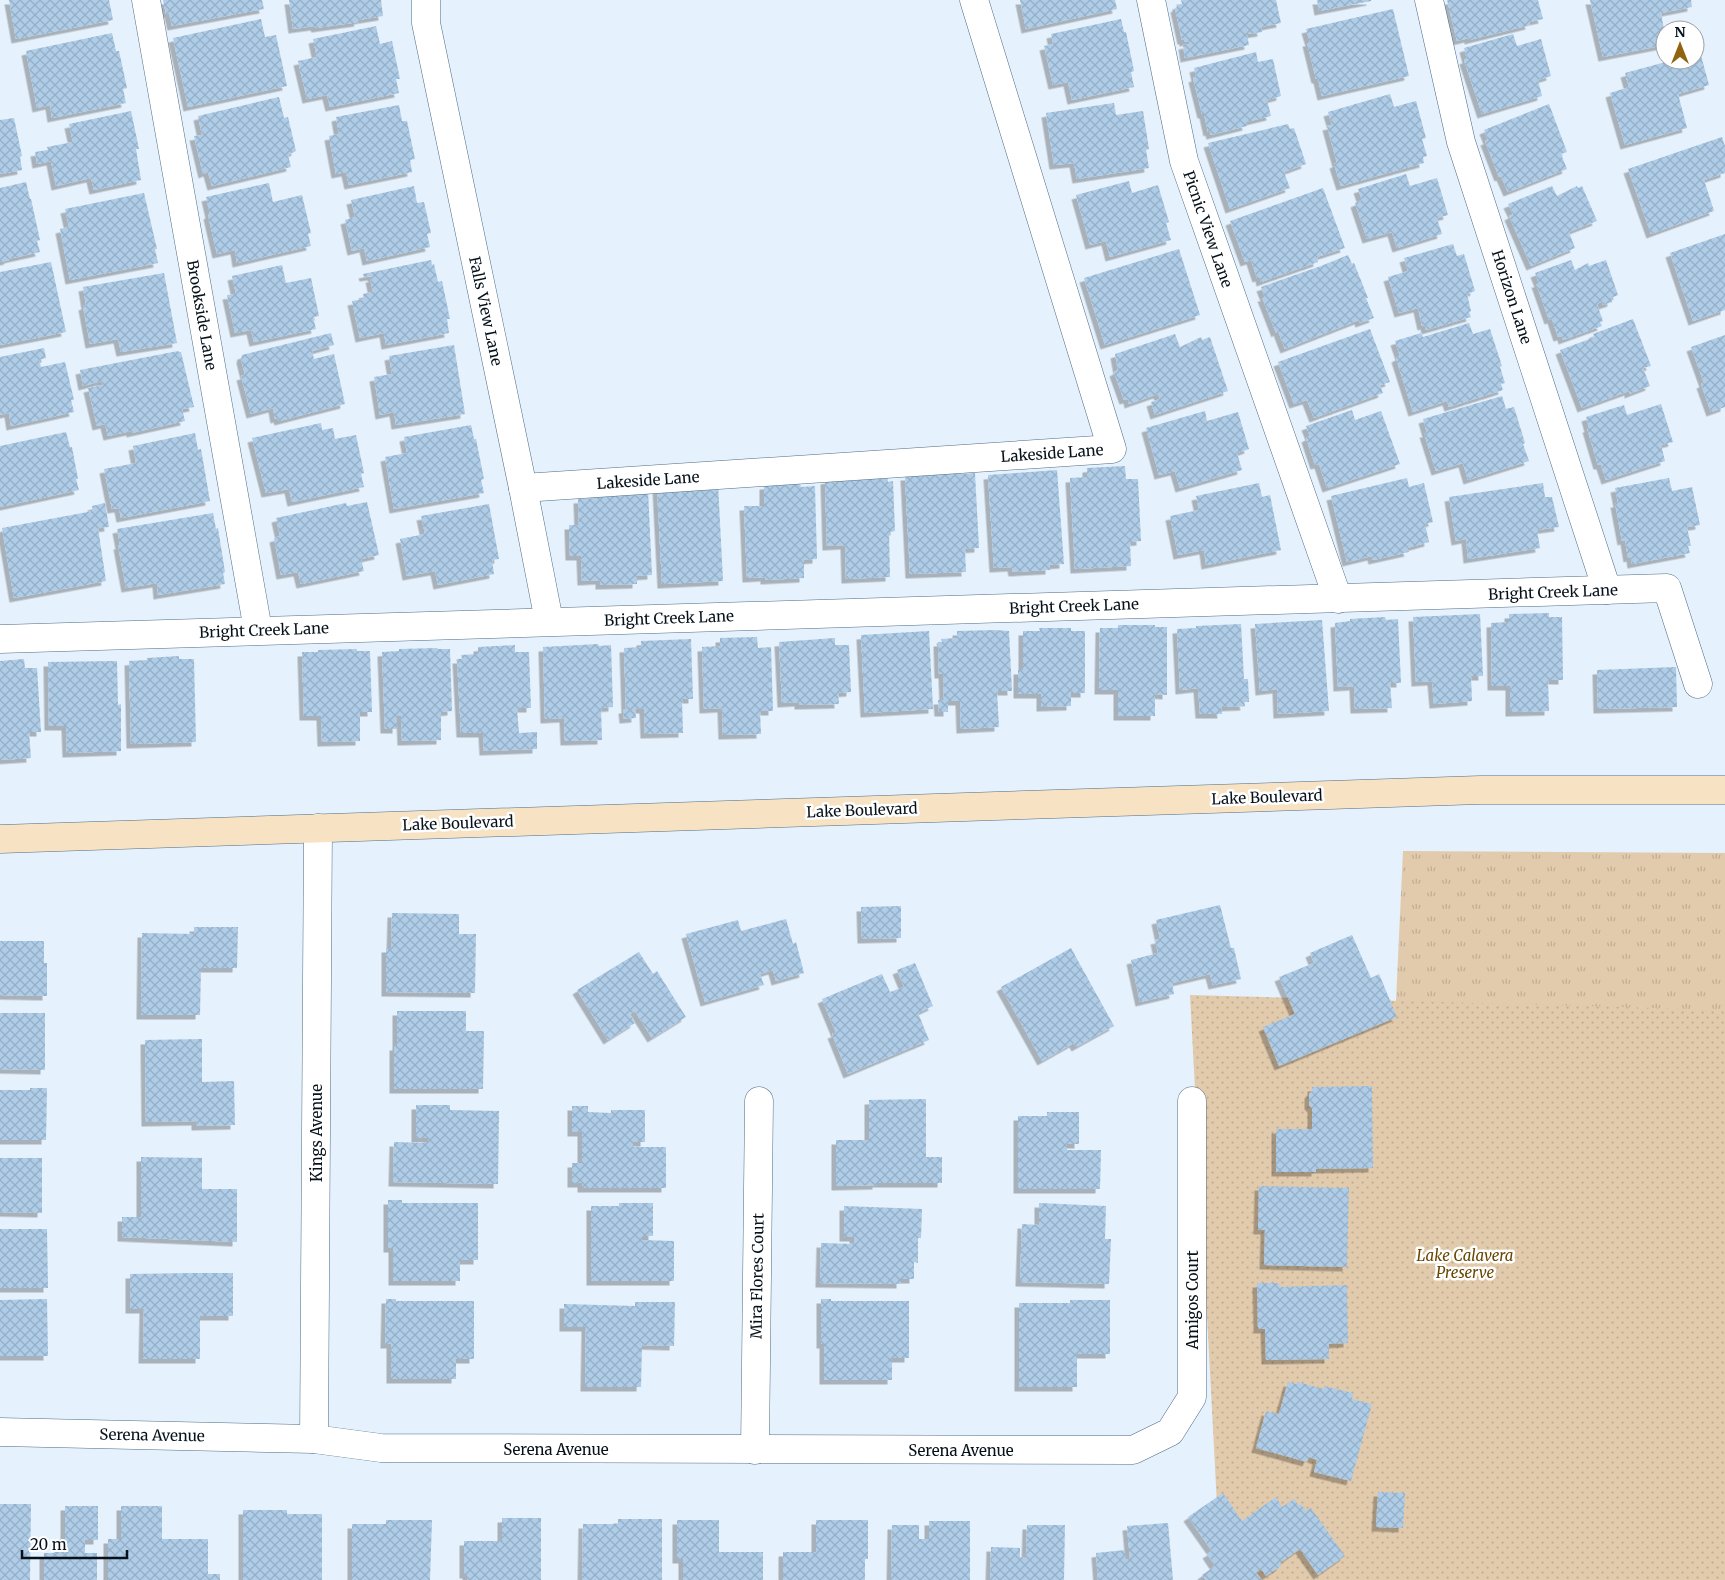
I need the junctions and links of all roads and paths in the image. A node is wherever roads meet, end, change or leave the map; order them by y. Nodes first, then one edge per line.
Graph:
1 (146, 0) edge
2 (426, 0) edge
3 (974, 0) edge
4 (1151, 0) edge
5 (1429, 0) edge
6 (523, 488) junction
7 (1607, 590) junction
8 (1338, 599) junction
9 (549, 622) junction
10 (258, 630) junction
11 (0, 639) edge
12 (1698, 684) dead end
13 (1725, 790) edge
14 (318, 828) junction
15 (0, 839) edge
16 (759, 1101) dead end
17 (1192, 1101) dead end
18 (0, 1432) edge
19 (314, 1439) junction
20 (755, 1450) junction
21 (1114, 1450) joint

1 - 10 street, Brookside Lane
2 - 6 street, Falls View Lane
3 - 6 street, Lakeside Lane
4 - 8 street, Picnic View Lane
5 - 7 street, Horizon Lane
6 - 9 street, Falls View Lane
7 - 8 street, Bright Creek Lane
7 - 12 street, Bright Creek Lane
8 - 9 street, Bright Creek Lane
9 - 10 street, Bright Creek Lane
10 - 11 street, Bright Creek Lane
13 - 14 main road, Lake Boulevard
14 - 15 main road, Lake Boulevard
14 - 19 street, Kings Avenue
16 - 20 street, Mira Flores Court
17 - 21 street, Amigos Court
18 - 19 street, Serena Avenue
19 - 20 street, Serena Avenue
20 - 21 street, Serena Avenue

